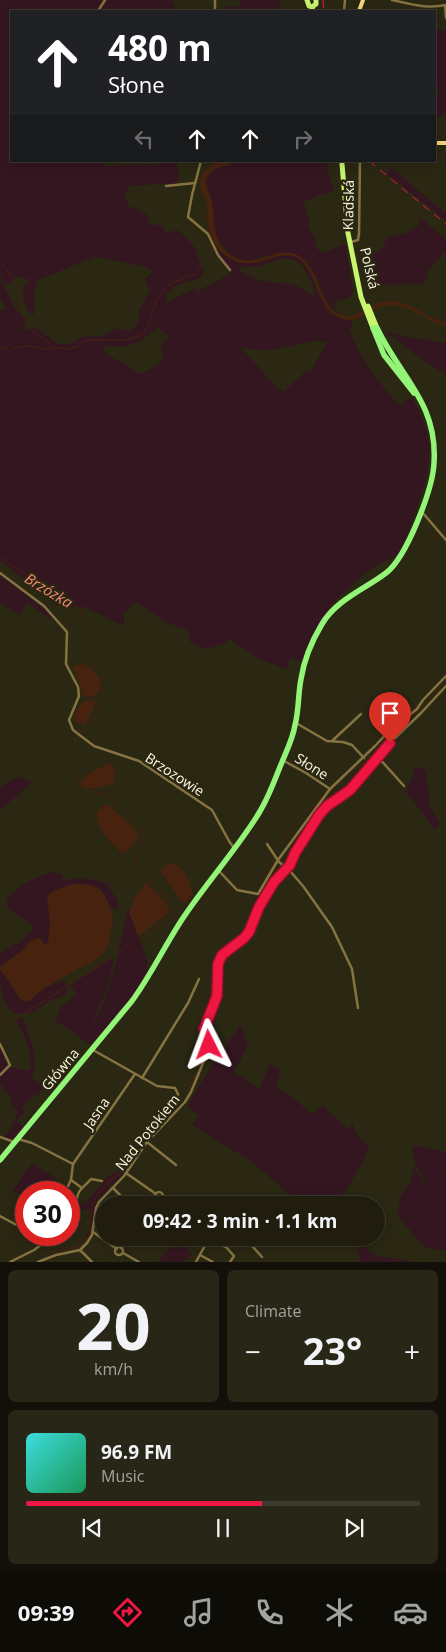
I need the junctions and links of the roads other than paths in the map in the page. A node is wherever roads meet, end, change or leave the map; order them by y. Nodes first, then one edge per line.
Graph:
1 (307, 0) edge
2 (316, 0) edge
3 (392, 0) edge
4 (412, 0) edge
5 (411, 4) junction
6 (445, 5) edge
7 (313, 9) edge
8 (446, 18) edge
9 (201, 162) edge
10 (360, 162) edge
11 (343, 163) edge
12 (195, 183) junction
13 (166, 186) dead end
14 (351, 242) junction
15 (230, 270) dead end
16 (375, 328) joint
17 (420, 510) junction
18 (446, 540) edge
19 (0, 573) edge
20 (446, 676) edge
21 (446, 686) edge
22 (360, 714) dead end
23 (296, 722) junction
24 (389, 737) junction
25 (332, 741) junction
26 (378, 757) junction
27 (364, 758) junction
28 (283, 761) junction
29 (404, 786) dead end
30 (330, 789) junction
31 (267, 844) dead end
32 (234, 848) junction
33 (279, 861) junction
34 (287, 868) junction
35 (218, 870) junction
36 (200, 979) dead end
37 (358, 1008) dead end
38 (0, 1044) edge
39 (92, 1049) junction
40 (135, 1074) junction
41 (0, 1075) edge
42 (142, 1078) junction
43 (162, 1111) dead end
44 (0, 1137) edge
45 (16, 1140) junction
46 (147, 1142) junction
47 (0, 1160) edge
48 (73, 1164) junction
49 (176, 1165) dead end
50 (126, 1173) junction
51 (71, 1180) joint
52 (102, 1181) dead end
53 (82, 1188) junction
54 (113, 1188) junction
55 (80, 1190) edge
56 (156, 1194) joint
57 (120, 1196) edge
58 (164, 1196) edge
59 (0, 1216) edge
60 (15, 1224) edge
61 (92, 1232) junction
62 (41, 1246) edge
63 (205, 1246) edge
64 (223, 1246) edge
65 (253, 1246) edge
66 (121, 1248) joint
67 (116, 1249) junction
68 (80, 1250) junction
69 (123, 1253) junction
70 (200, 1255) junction
71 (262, 1256) dead end
72 (10, 1262) edge
73 (38, 1262) edge
74 (92, 1262) edge
75 (139, 1262) edge
76 (196, 1262) edge
77 (211, 1262) edge
78 (230, 1262) edge

1 - 7 main road
2 - 7 main road
3 - 5 street
4 - 5 street
5 - 6 street
6 - 8 street
9 - 12 street
10 - 14 street, Kladská
11 - 14 main road, Polská
12 - 13 street
12 - 15 street
14 - 16 main road, Polská
16 - 17 highway, Główna
17 - 18 street
17 - 23 highway, Główna
19 - 32 street, Brzozowie
20 - 24 street
21 - 24 street
22 - 25 street
23 - 25 street
23 - 28 highway, Główna
24 - 26 street
24 - 27 street
25 - 27 street
26 - 29 street
26 - 34 street
27 - 30 street
28 - 30 street, Słone
28 - 32 highway, Główna
30 - 33 street
31 - 33 street
32 - 35 highway, Główna
33 - 34 street
33 - 35 street
34 - 37 street
34 - 46 street, Nad Potokiem
35 - 39 highway, Główna
36 - 42 street
38 - 41 street
39 - 40 street
39 - 45 highway, Główna
40 - 42 street
40 - 48 street, Jasna
42 - 43 street
44 - 45 street
45 - 47 highway, Główna
45 - 48 street
46 - 49 street
46 - 50 street, Nad Potokiem
48 - 51 street
50 - 54 street, Nad Potokiem
50 - 56 street
51 - 53 street
52 - 53 street
53 - 55 street
54 - 57 street
54 - 61 street, Nad Potokiem
56 - 58 street
59 - 60 street
61 - 67 street
61 - 68 street, Nad Potokiem
62 - 72 street
63 - 70 street
64 - 78 street
65 - 71 street
66 - 67 street
66 - 69 street
67 - 69 street
68 - 73 street
68 - 74 street
69 - 75 street
70 - 76 street
70 - 77 street

